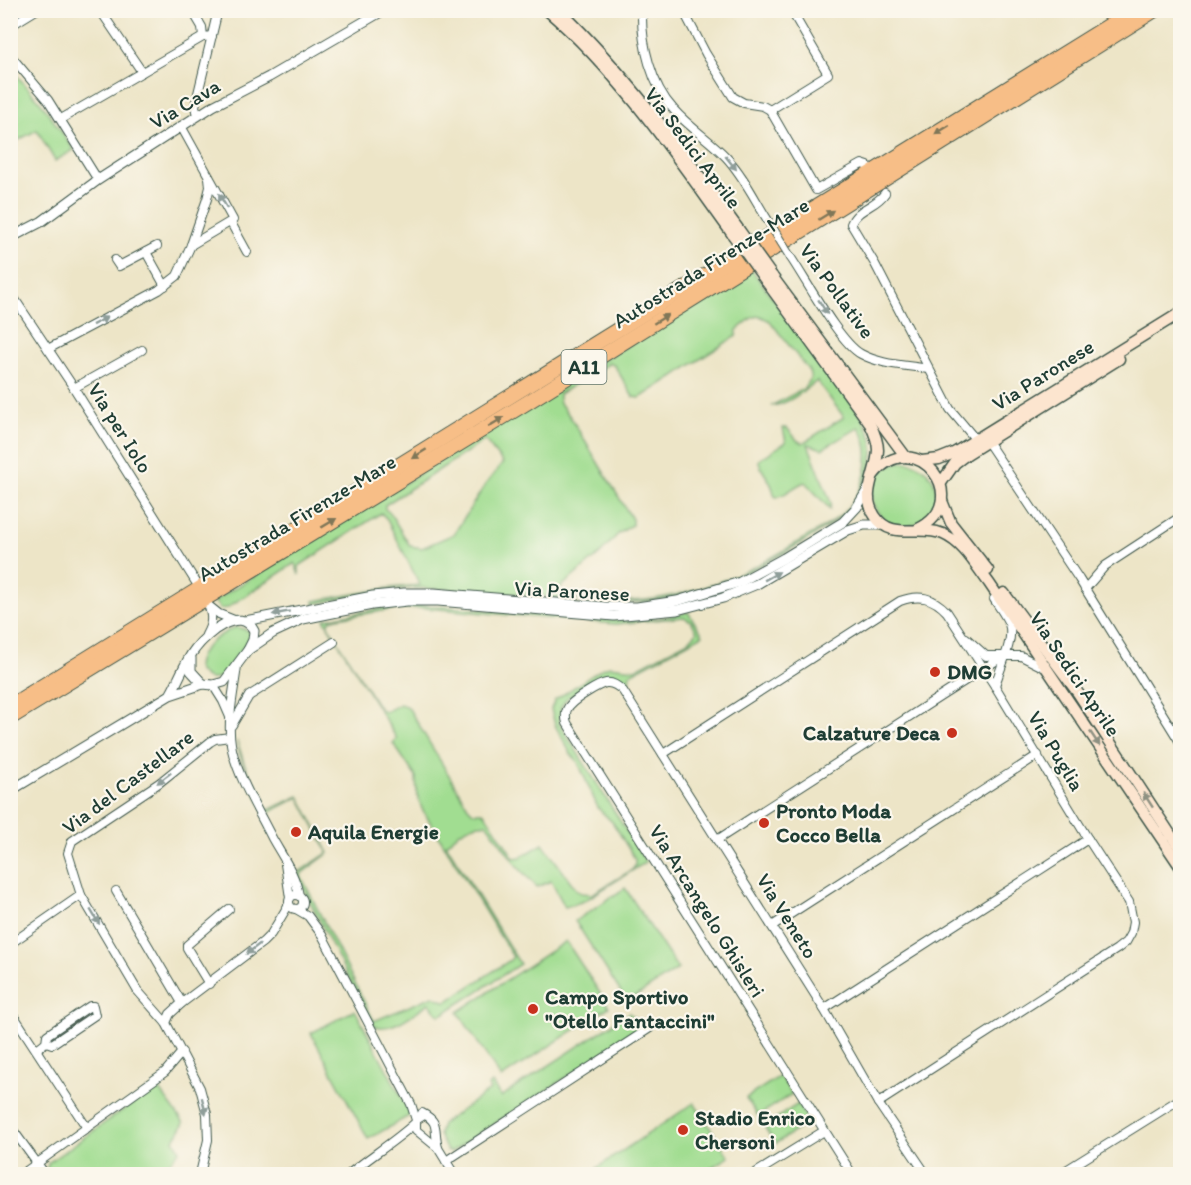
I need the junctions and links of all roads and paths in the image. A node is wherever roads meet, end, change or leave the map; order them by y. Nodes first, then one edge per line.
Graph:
1 (36, 10) edge
2 (100, 10) edge
3 (192, 10) edge
4 (218, 10) edge
5 (384, 10) edge
6 (547, 10) edge
7 (560, 10) edge
8 (642, 10) edge
9 (683, 10) edge
10 (791, 10) edge
11 (1134, 10) edge
12 (1155, 10) edge
13 (10, 26) edge
14 (208, 37) junction
15 (10, 56) edge
16 (142, 72) junction
17 (770, 110) junction
18 (197, 116) junction
19 (61, 119) junction
20 (181, 126) junction
21 (868, 166) dead end
22 (209, 177) junction
23 (98, 180) junction
24 (885, 193) dead end
25 (231, 223) junction
26 (736, 232) junction
27 (10, 238) edge
28 (191, 245) junction
29 (158, 246) dead end
30 (146, 252) junction
31 (247, 252) dead end
32 (115, 260) dead end
33 (769, 278) junction
34 (165, 286) junction
35 (10, 292) edge
36 (1180, 313) edge
37 (1180, 321) edge
38 (48, 349) junction
39 (142, 350) dead end
40 (928, 369) junction
41 (74, 388) junction
42 (975, 440) junction
43 (987, 441) junction
44 (906, 457) junction
45 (922, 461) junction
46 (874, 474) junction
47 (940, 483) junction
48 (868, 489) junction
49 (942, 501) junction
50 (1180, 517) edge
51 (884, 525) junction
52 (918, 530) junction
53 (989, 583) junction
54 (197, 584) dead end
55 (1085, 589) junction
56 (234, 620) junction
57 (245, 621) junction
58 (958, 631) junction
59 (202, 641) junction
60 (334, 642) dead end
61 (248, 650) junction
62 (192, 654) junction
63 (1005, 655) junction
64 (237, 664) junction
65 (983, 669) junction
66 (1049, 671) junction
67 (610, 683) joint
68 (208, 685) junction
69 (235, 685) junction
70 (995, 686) junction
71 (170, 695) junction
72 (249, 696) junction
73 (10, 706) edge
74 (10, 718) edge
75 (231, 719) junction
76 (230, 735) junction
77 (1180, 742) edge
78 (663, 754) junction
79 (1038, 755) junction
80 (10, 792) edge
81 (1088, 839) junction
82 (717, 840) junction
83 (1180, 849) edge
84 (285, 863) junction
85 (1180, 866) edge
86 (116, 891) dead end
87 (81, 895) junction
88 (301, 899) junction
89 (291, 904) junction
90 (229, 909) dead end
91 (772, 926) junction
92 (322, 935) junction
93 (10, 944) edge
94 (209, 984) junction
95 (182, 1003) junction
96 (824, 1009) junction
97 (10, 1010) edge
98 (67, 1022) junction
99 (166, 1023) junction
100 (650, 1028) dead end
101 (73, 1031) junction
102 (46, 1042) junction
103 (37, 1049) junction
104 (182, 1052) junction
105 (1180, 1098) edge
106 (878, 1103) junction
107 (411, 1104) junction
108 (424, 1115) junction
109 (416, 1122) junction
110 (10, 1126) edge
111 (87, 1128) junction
112 (435, 1129) junction
113 (824, 1131) junction
114 (422, 1135) junction
115 (401, 1136) junction
116 (438, 1148) junction
117 (446, 1161) junction
118 (38, 1164) junction
119 (22, 1174) edge
120 (45, 1174) edge
121 (200, 1174) edge
122 (349, 1174) edge
123 (454, 1174) edge
124 (754, 1174) edge
125 (852, 1174) edge
126 (926, 1174) edge
127 (1060, 1174) edge

1 - 13 street
2 - 16 street
3 - 14 street
4 - 14 street
5 - 18 street, Via Cava
6 - 26 main road, Via Sedici Aprile
7 - 26 main road, Via Sedici Aprile
8 -> 40 street, Via Pollative, bridge
9 - 17 street
10 - 17 street
11 -> 73 highway, Autostrada Firenze-Mare / A11
74 -> 12 highway, Autostrada Firenze-Mare / A11
14 - 16 street
14 - 18 street
15 - 19 street
16 - 19 street
17 - 21 street
18 - 20 street, Via Cava
19 - 23 street
20 - 22 street
20 - 23 street, Via Cava
25 -> 22 street
22 - 28 street
23 - 27 street, Via Cava
24 - 40 street, Via Pollative
25 - 28 street
25 - 31 street
26 - 33 main road, Via Sedici Aprile, bridge
28 - 34 street
29 - 30 street
30 - 32 street
30 - 34 street
33 - 44 main road, Via Sedici Aprile
33 - 46 main road, Via Sedici Aprile
38 -> 34 street
35 - 38 street, Via per Iolo
36 - 42 main road, Via Paronese
37 - 43 main road, Via Paronese
38 - 41 street, Via per Iolo
39 - 41 street
40 - 42 street, Via Pollative
41 - 54 street, Via per Iolo
42 - 45 main road, Via Paronese
43 - 47 main road, Via Paronese
43 - 55 street
44 - 45 main road
44 - 46 main road
45 - 47 main road
46 - 48 main road, Via Sedici Aprile
47 - 49 main road, Via Sedici Aprile
48 - 51 main road
48 -> 57 street, Via Paronese
49 - 52 main road
83 -> 49 main road, Via Sedici Aprile
50 - 55 street
51 - 52 main road, Via Sedici Aprile
61 -> 51 street, Via Paronese
52 - 53 main road, Via Sedici Aprile
53 - 63 street
53 - 66 main road, Via Sedici Aprile
55 - 77 street
56 - 57 street, Via Paronese
56 - 59 street
56 - 59 street
57 - 61 street
58 - 63 street
58 - 65 street, Via Puglia
58 - 78 street, Via Puglia
59 - 62 street
60 - 72 street
61 - 64 street, Via Paronese
62 - 68 street
62 - 71 street
63 - 65 street
63 - 66 street
63 - 70 street
64 - 68 street, Via Paronese
64 - 69 street
65 - 70 street, Via Puglia
65 - 82 street
66 -> 85 main road, Via Sedici Aprile
67 - 78 street, Via Veneto
67 - 113 street, Via Arcangelo Ghisleri
68 - 71 street
68 - 75 street
69 - 72 street
69 - 75 street
70 - 79 street, Via Puglia
71 - 80 street
72 - 76 street
75 - 76 street
76 - 84 street
76 -> 87 street, Via del Castellare
78 - 82 street, Via Veneto
79 - 81 street, Via Puglia
79 - 91 street
81 - 96 street
81 - 106 street, Via Puglia
82 - 91 street, Via Veneto
84 - 88 street
84 - 89 street
86 - 95 street
87 - 93 street
87 -> 99 street, Via del Castellare
88 - 89 street
88 - 89 street
88 - 92 street
89 - 92 street
89 -> 94 street
90 - 94 street
91 - 96 street, Via Veneto
92 - 107 street
94 - 95 street
95 - 99 street
96 - 106 street, Via Veneto
97 - 103 street
98 - 101 street
98 - 101 street
98 - 102 street
99 - 104 street, Via del Castellare
100 - 117 street
101 - 102 street
102 - 103 street
103 - 111 street
104 - 111 street
104 -> 121 street, Via del Castellare
105 - 127 street
106 - 126 street, Via Veneto
107 - 108 street
107 - 109 street
108 - 109 street
108 - 112 street
109 - 114 street
109 - 115 street
110 - 118 street
111 - 118 street
112 - 114 street
112 - 116 street
113 - 124 street
113 - 125 street, Via Arcangelo Ghisleri
114 - 115 street
114 - 116 street
115 - 122 street
116 - 117 street
117 - 123 street
118 - 119 street
118 - 120 street

